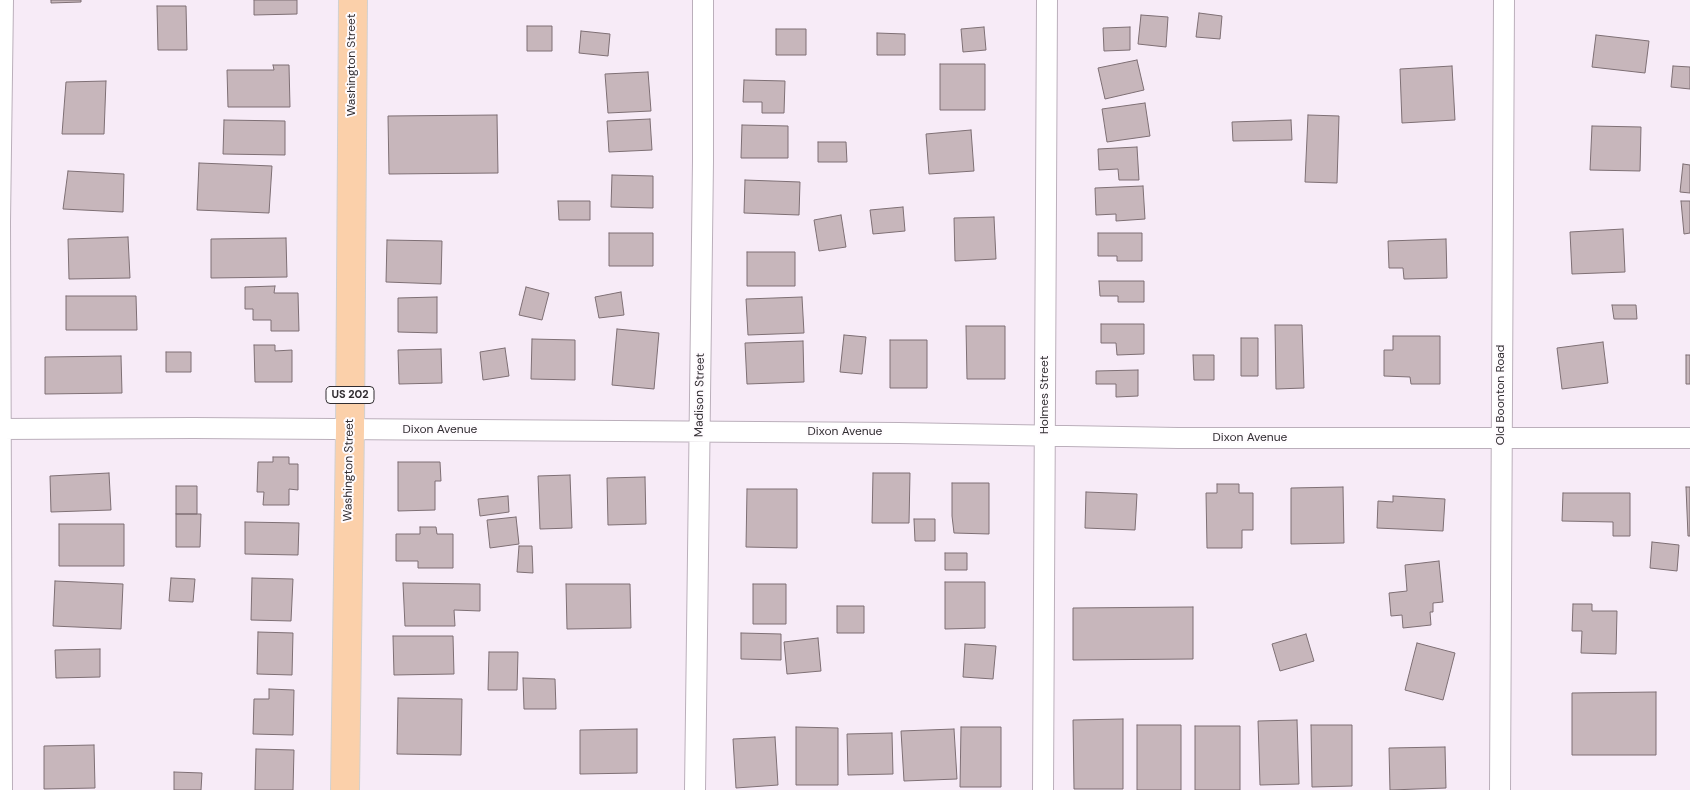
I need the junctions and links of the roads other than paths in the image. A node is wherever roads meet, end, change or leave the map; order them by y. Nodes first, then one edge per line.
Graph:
1 (3, 0) edge
2 (353, 0) edge
3 (703, 0) edge
4 (1047, 0) edge
5 (1504, 0) edge
6 (1, 428) edge
7 (350, 429) junction
8 (699, 432) junction
9 (1045, 436) junction
10 (1501, 438) junction
11 (1690, 438) edge
12 (2, 790) edge
13 (345, 790) edge
14 (695, 790) edge
15 (1043, 790) edge
16 (1500, 790) edge

1 - 6 street
2 - 7 main road, Washington Street / US 202
3 - 8 street, Madison Street
4 - 9 street, Holmes Street
5 - 10 street, Old Boonton Road
6 - 7 street, Dixon Avenue
6 - 12 street
7 - 8 street, Dixon Avenue
7 - 13 main road, Washington Street / US 202
8 - 9 street, Dixon Avenue
8 - 14 street, Madison Street
9 - 10 street, Dixon Avenue
9 - 15 street, Holmes Street
10 - 11 street, Dixon Avenue
10 - 16 street, Old Boonton Road

